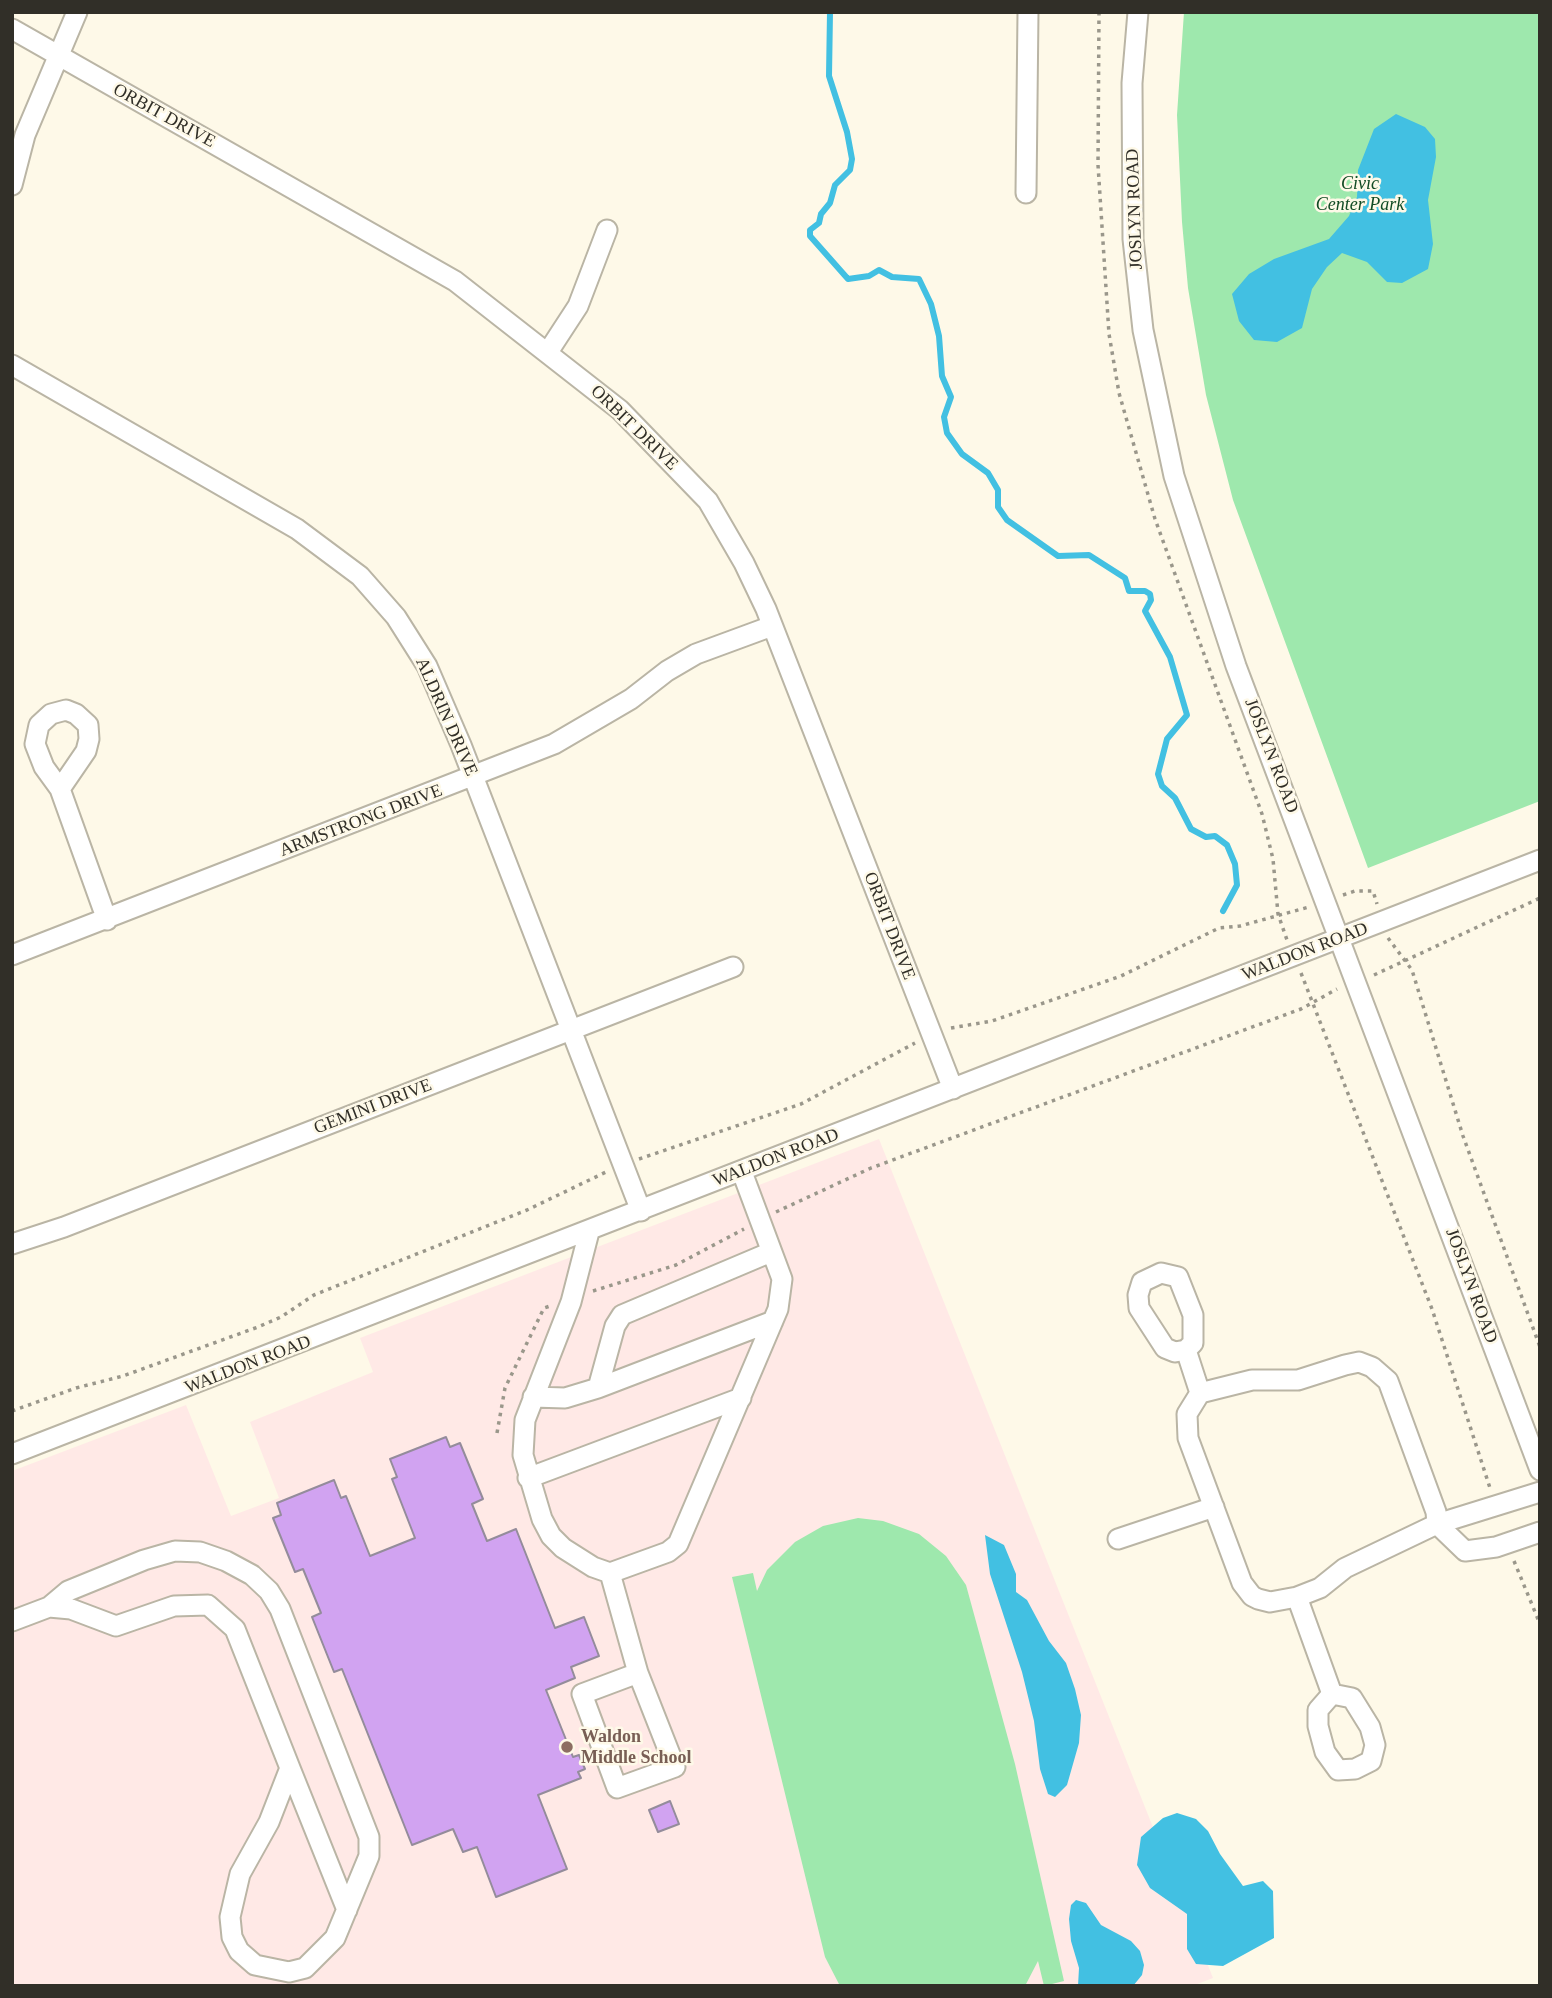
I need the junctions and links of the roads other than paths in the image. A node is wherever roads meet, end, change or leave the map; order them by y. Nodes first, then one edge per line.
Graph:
1 (77, 12) edge
2 (1028, 12) edge
3 (1138, 12) edge
4 (12, 29) edge
5 (57, 56) junction
6 (12, 185) edge
7 (1026, 193) dead end
8 (607, 230) dead end
9 (548, 352) junction
10 (12, 366) edge
11 (772, 626) junction
12 (473, 778) junction
13 (60, 789) dead end
14 (1540, 860) edge
15 (107, 920) junction
16 (1341, 938) junction
17 (12, 955) edge
18 (733, 967) dead end
19 (571, 1030) junction
20 (953, 1089) junction
21 (742, 1172) junction
22 (641, 1211) junction
23 (589, 1232) junction
24 (12, 1244) edge
25 (771, 1252) junction
26 (773, 1321) junction
27 (1186, 1350) dead end
28 (598, 1388) junction
29 (1200, 1393) junction
30 (533, 1397) junction
31 (741, 1398) junction
32 (12, 1454) edge
33 (1540, 1471) edge
34 (528, 1478) junction
35 (1540, 1492) edge
36 (1214, 1507) junction
37 (1437, 1524) junction
38 (1540, 1532) edge
39 (1118, 1539) dead end
40 (610, 1573) junction
41 (1297, 1597) junction
42 (49, 1607) junction
43 (12, 1621) edge
44 (638, 1673) junction
45 (1332, 1694) dead end
46 (290, 1768) junction
47 (347, 1910) junction

1 - 5 street
2 - 7 street
3 - 16 street, JOSLYN ROAD
4 - 5 street, ORBIT DRIVE
5 - 6 street
5 - 9 street, ORBIT DRIVE
8 - 9 street
9 - 11 street, ORBIT DRIVE
10 - 12 street, ALDRIN DRIVE
11 - 12 street, ARMSTRONG DRIVE
11 - 20 street, ORBIT DRIVE
12 - 15 street, ARMSTRONG DRIVE
12 - 19 street, ALDRIN DRIVE
13 - 15 street
14 - 16 street, WALDON ROAD
15 - 17 street, ARMSTRONG DRIVE
16 - 20 street, WALDON ROAD
16 - 33 street, JOSLYN ROAD
18 - 19 street, GEMINI DRIVE
19 - 22 street, ALDRIN DRIVE
19 - 24 street, GEMINI DRIVE
20 - 21 street, WALDON ROAD
21 - 22 street, WALDON ROAD
21 - 25 street
22 - 23 street, WALDON ROAD
23 - 30 street
23 - 32 street, WALDON ROAD
25 - 26 street
25 - 28 street
26 - 28 street
26 - 31 street
27 - 29 street
28 - 30 street
29 - 36 street
29 - 37 street
30 - 34 street
31 - 34 street
31 - 40 street
34 - 40 street
35 - 37 street
36 - 39 street
36 - 41 street
37 - 38 street
37 - 41 street
40 - 44 street
41 - 45 street
42 - 43 street
42 - 46 street
42 - 47 street
44 - 44 street
46 - 47 street
46 - 47 street

